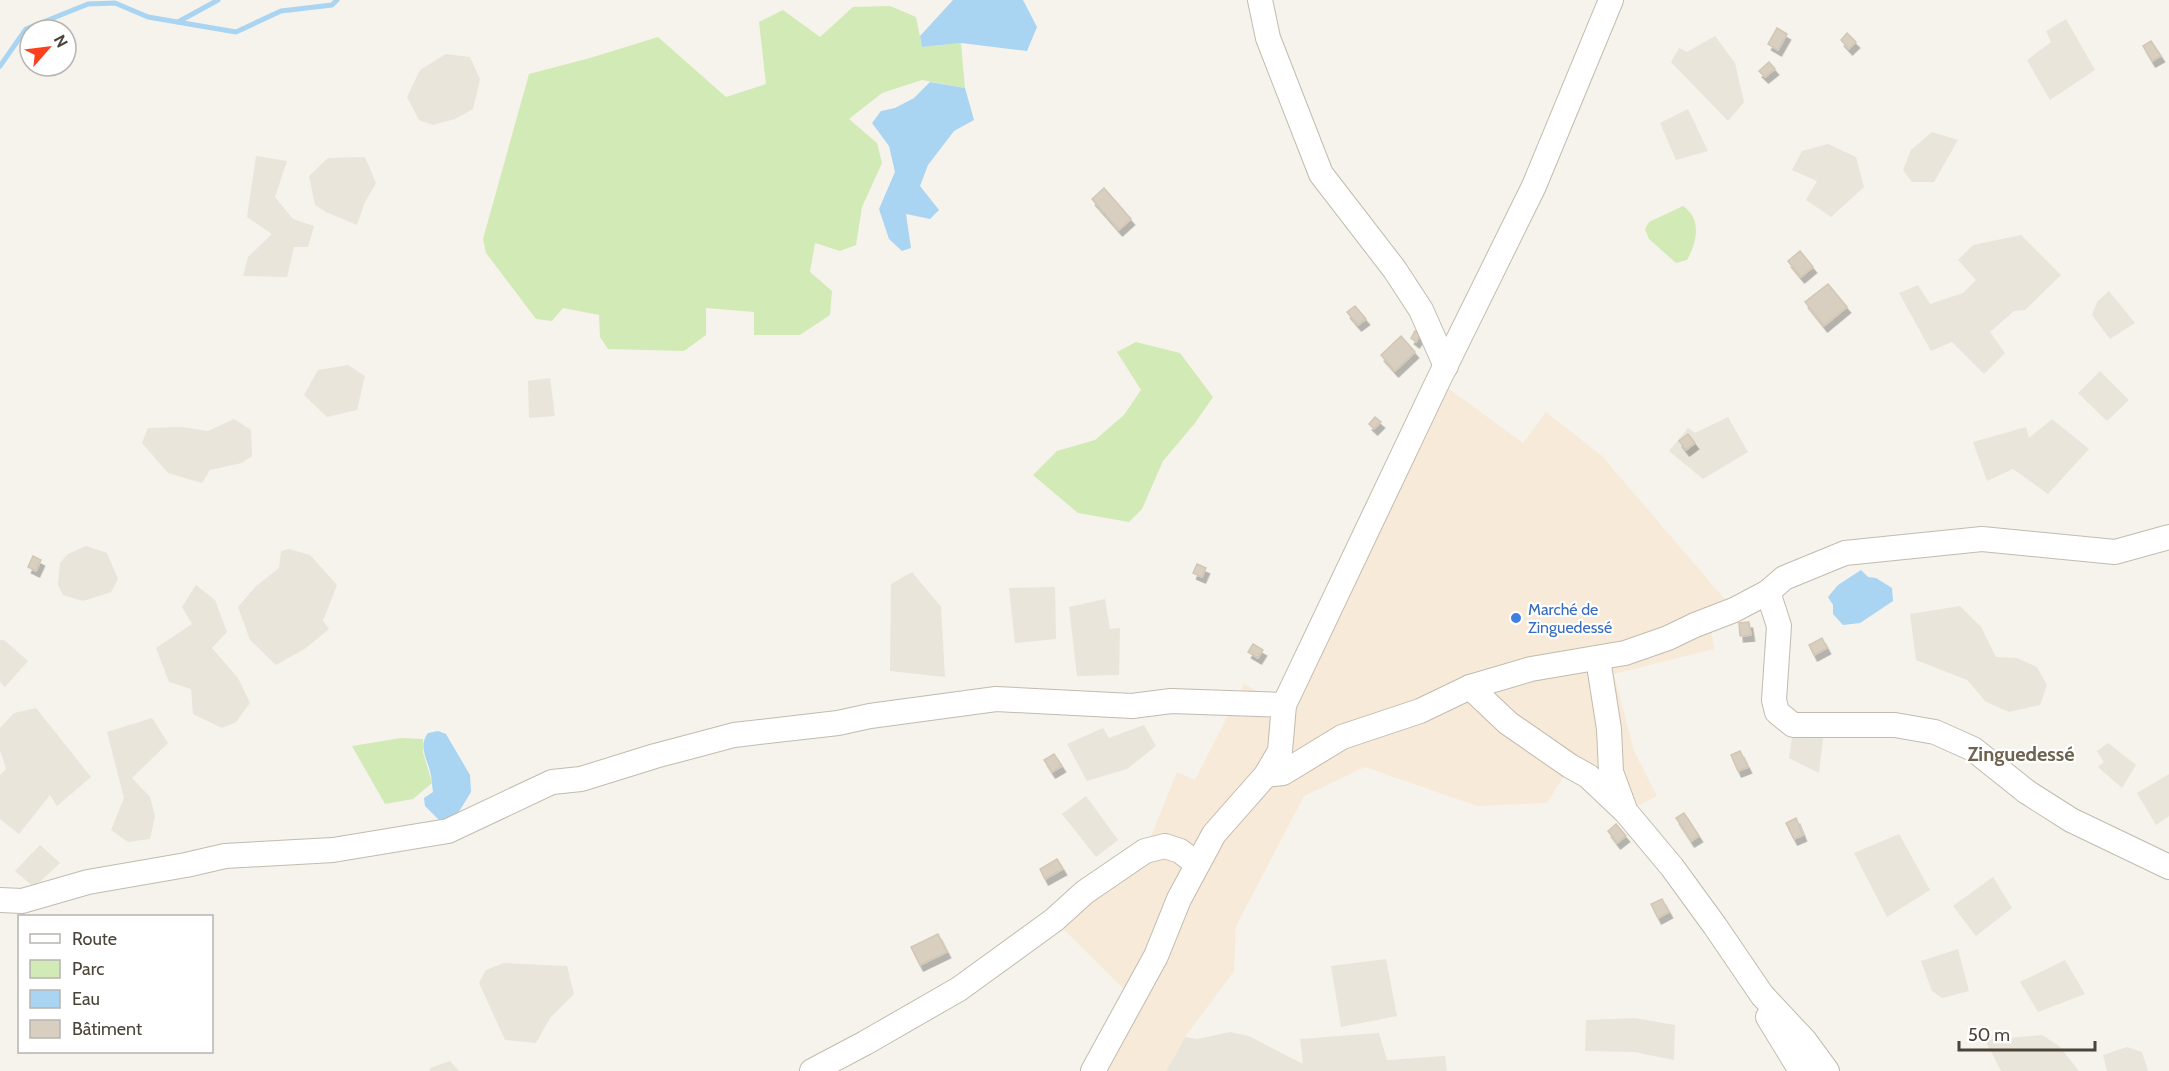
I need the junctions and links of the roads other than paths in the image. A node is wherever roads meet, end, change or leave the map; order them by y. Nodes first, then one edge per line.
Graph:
1 (1260, 0) edge
2 (1609, 1) edge
3 (1446, 366) junction
4 (2169, 537) edge
5 (1768, 592) junction
6 (1598, 659) junction
7 (1470, 687) junction
8 (1284, 705) junction
9 (1266, 775) junction
10 (1626, 812) junction
11 (1197, 864) junction
12 (2169, 867) edge
13 (0, 900) edge
14 (1761, 993) junction
15 (812, 1071) edge
16 (1093, 1071) edge
17 (1801, 1071) edge
18 (1827, 1071) edge

1 - 3 street
2 - 3 street
3 - 8 street
4 - 5 street
5 - 6 street
5 - 12 street
6 - 7 street
6 - 10 street
7 - 9 street
7 - 10 street
8 - 9 street
8 - 13 street
9 - 11 street
10 - 14 street
11 - 15 street
11 - 16 street
14 - 17 street
14 - 18 street

